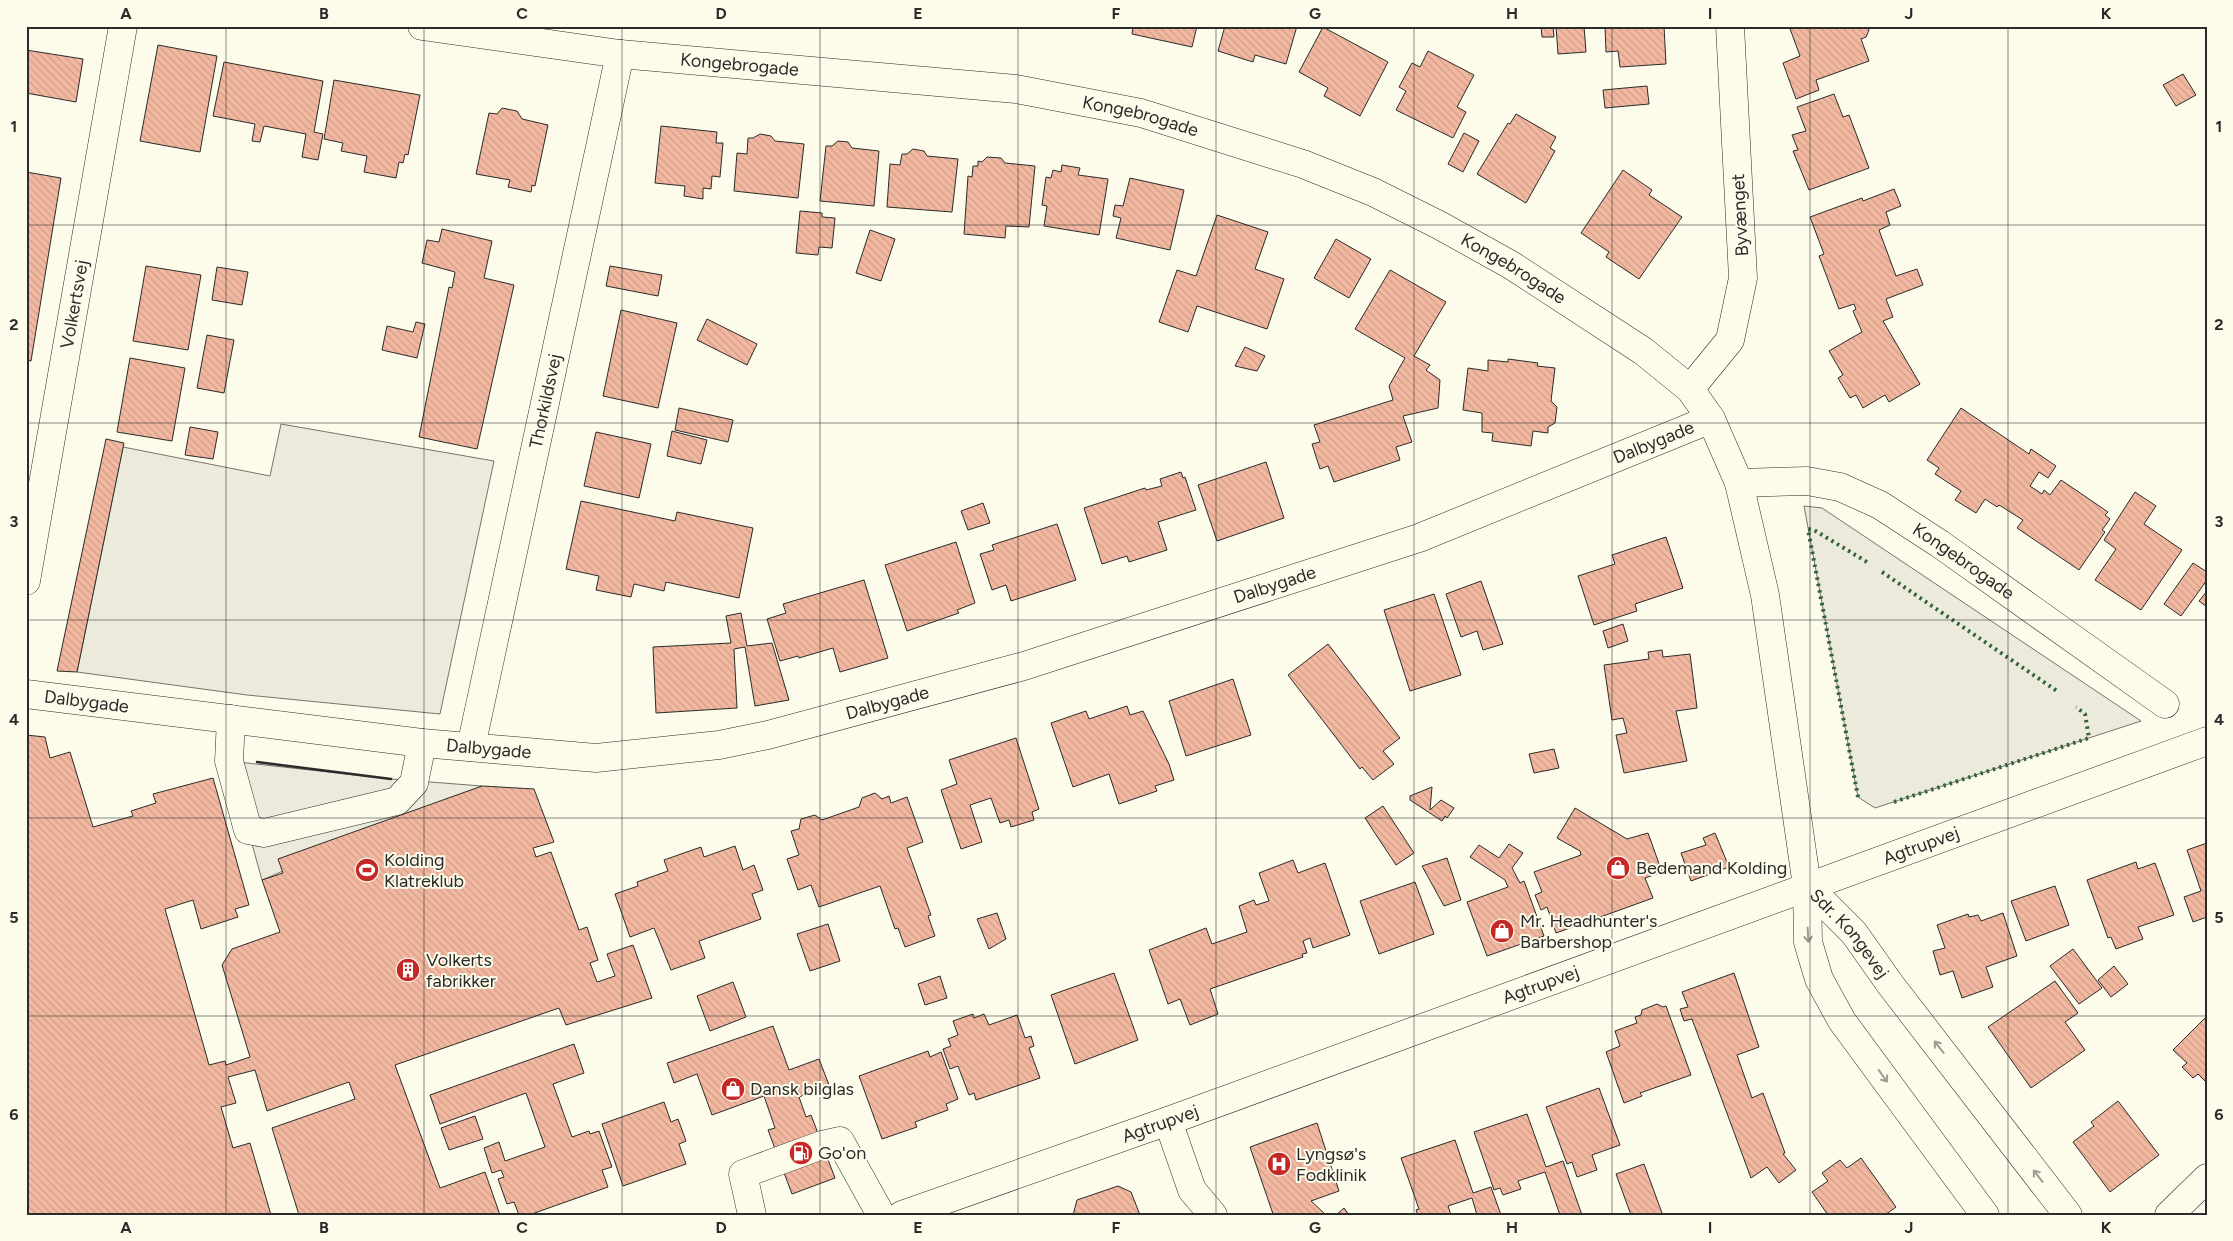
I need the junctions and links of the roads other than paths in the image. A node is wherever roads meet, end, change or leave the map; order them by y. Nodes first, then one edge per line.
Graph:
1 (123, 26) edge
2 (422, 26) edge
3 (1730, 26) edge
4 (620, 54) junction
5 (1690, 389) junction
6 (1711, 419) junction
7 (1739, 483) junction
8 (26, 581) edge
9 (26, 694) edge
10 (2165, 704) dead end
11 (231, 719) junction
12 (2207, 741) edge
13 (422, 743) junction
14 (471, 747) junction
15 (1807, 886) junction
16 (1168, 1121) junction
17 (2207, 1178) edge
18 (752, 1215) edge
19 (881, 1215) edge
20 (902, 1215) edge
21 (1213, 1215) edge
22 (1985, 1215) edge
23 (2068, 1215) edge
24 (2169, 1215) edge

1 - 8 street, Volkertsvej
2 - 4 street, Kongebrogade
3 - 5 street, Byvænget
4 - 5 street, Kongebrogade
4 - 14 street, Thorkildsvej
5 - 6 street, Kongebrogade
6 - 7 street, Kongebrogade
6 - 14 street, Dalbygade
7 - 10 street, Kongebrogade
7 - 15 street, Kongebrogade
9 - 11 street, Dalbygade
11 - 13 street, Dalbygade
11 - 13 street
12 - 15 street, Agtrupvej
13 - 14 street, Dalbygade
15 - 16 street, Agtrupvej
15 -> 22 street, Sdr. Kongevej
23 -> 15 street, Sdr. Kongevej
16 - 20 street, Agtrupvej
16 - 21 street
17 - 24 street
18 - 19 street

